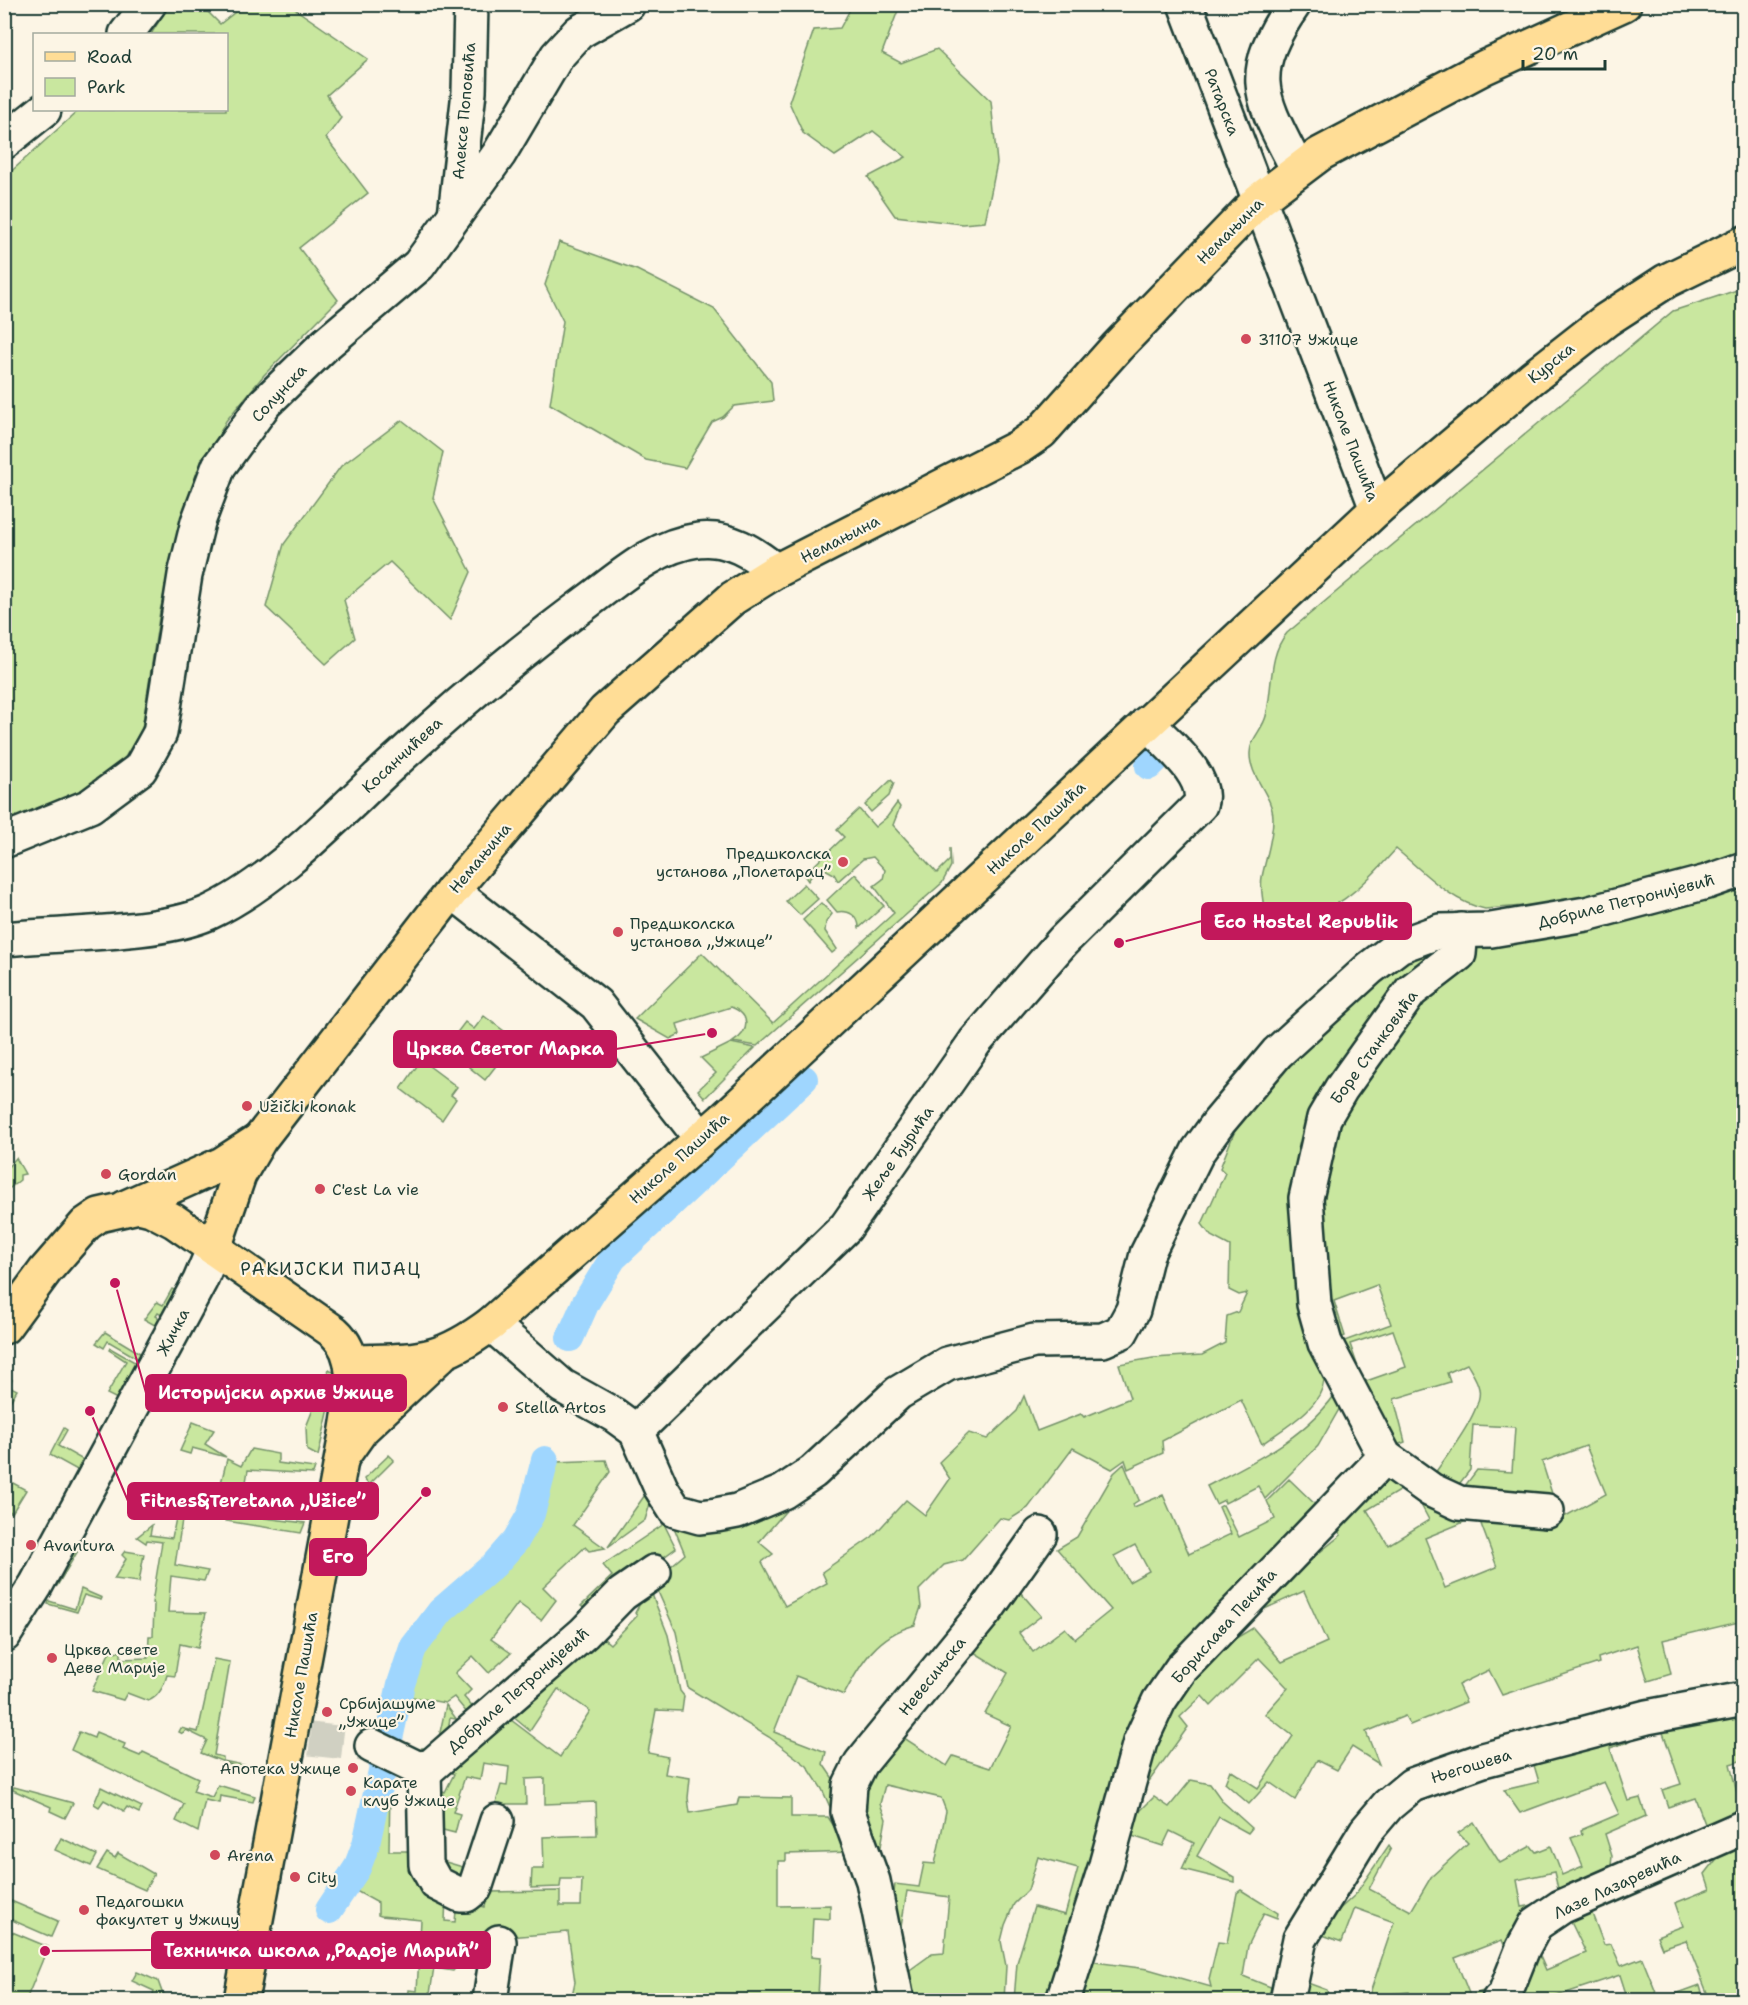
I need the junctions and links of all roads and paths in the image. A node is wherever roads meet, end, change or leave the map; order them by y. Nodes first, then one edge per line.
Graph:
1 (150, 4) edge
2 (471, 4) edge
3 (628, 4) edge
4 (1185, 4) edge
5 (1294, 4) edge
6 (1624, 4) edge
7 (127, 33) edge
8 (33, 110) edge
9 (4, 111) edge
10 (42, 111) edge
11 (4, 142) edge
12 (1298, 170) junction
13 (1259, 200) junction
14 (455, 217) junction
15 (1743, 243) edge
16 (1377, 509) junction
17 (776, 571) junction
18 (1147, 723) junction
19 (4, 841) edge
20 (1743, 869) edge
21 (452, 891) junction
22 (1461, 930) junction
23 (4, 939) edge
24 (701, 1138) junction
25 (260, 1139) junction
26 (126, 1207) junction
27 (214, 1248) junction
28 (491, 1324) junction
29 (4, 1327) edge
30 (440, 1356) junction
31 (351, 1362) junction
32 (636, 1431) junction
33 (343, 1455) junction
34 (1385, 1457) junction
35 (1547, 1510) dead end
36 (1040, 1534) dead end
37 (654, 1572) dead end
38 (4, 1635) edge
39 (1743, 1699) edge
40 (497, 1821) dead end
41 (1743, 1827) edge
42 (499, 1942) dead end
43 (240, 2001) edge
44 (490, 2001) edge
45 (897, 2001) edge
46 (1063, 2001) edge
47 (1287, 2001) edge
48 (1499, 2001) edge

1 - 7 street
2 - 14 street, Алексе Поповића
3 - 14 street, Солунска
4 - 13 street, Ратарска
5 - 12 street
6 - 12 main road, Немањина
8 - 9 street
10 - 11 street
12 - 13 main road, Немањина
13 - 16 street, Николе Пашића
13 - 17 main road, Немањина
14 - 19 street, Солунска
15 - 16 main road, Курска
16 - 18 main road, Николе Пашића
17 - 21 main road, Немањина
17 - 23 street, Косанчићева
18 - 24 main road, Николе Пашића
18 - 32 street, Жеље Ђурића
20 - 22 street, Добриле Петронијевић
21 - 24 street
21 - 25 main road, Немањина
22 - 32 street, Добриле Петронијевић
22 - 34 street, Боре Станковића
24 - 28 main road, Николе Пашића
25 - 26 main road
25 - 27 main road, Немањина
26 - 27 main road
26 - 29 main road
27 - 31 main road
27 - 38 street, Жичка
28 - 30 main road, Николе Пашића
28 - 32 street
30 - 31 main road, Николе Пашића
30 - 33 main road, Николе Пашића
31 - 33 main road, Николе Пашића
33 - 43 main road, Николе Пашића
34 - 35 street, Боре Станковића
34 - 46 street, Борислава Пекића
36 - 45 street, Невесињска
37 - 40 street, Добриле Петронијевић
39 - 47 street, Његошева
41 - 48 street, Лазе Лазаревића
42 - 44 street

